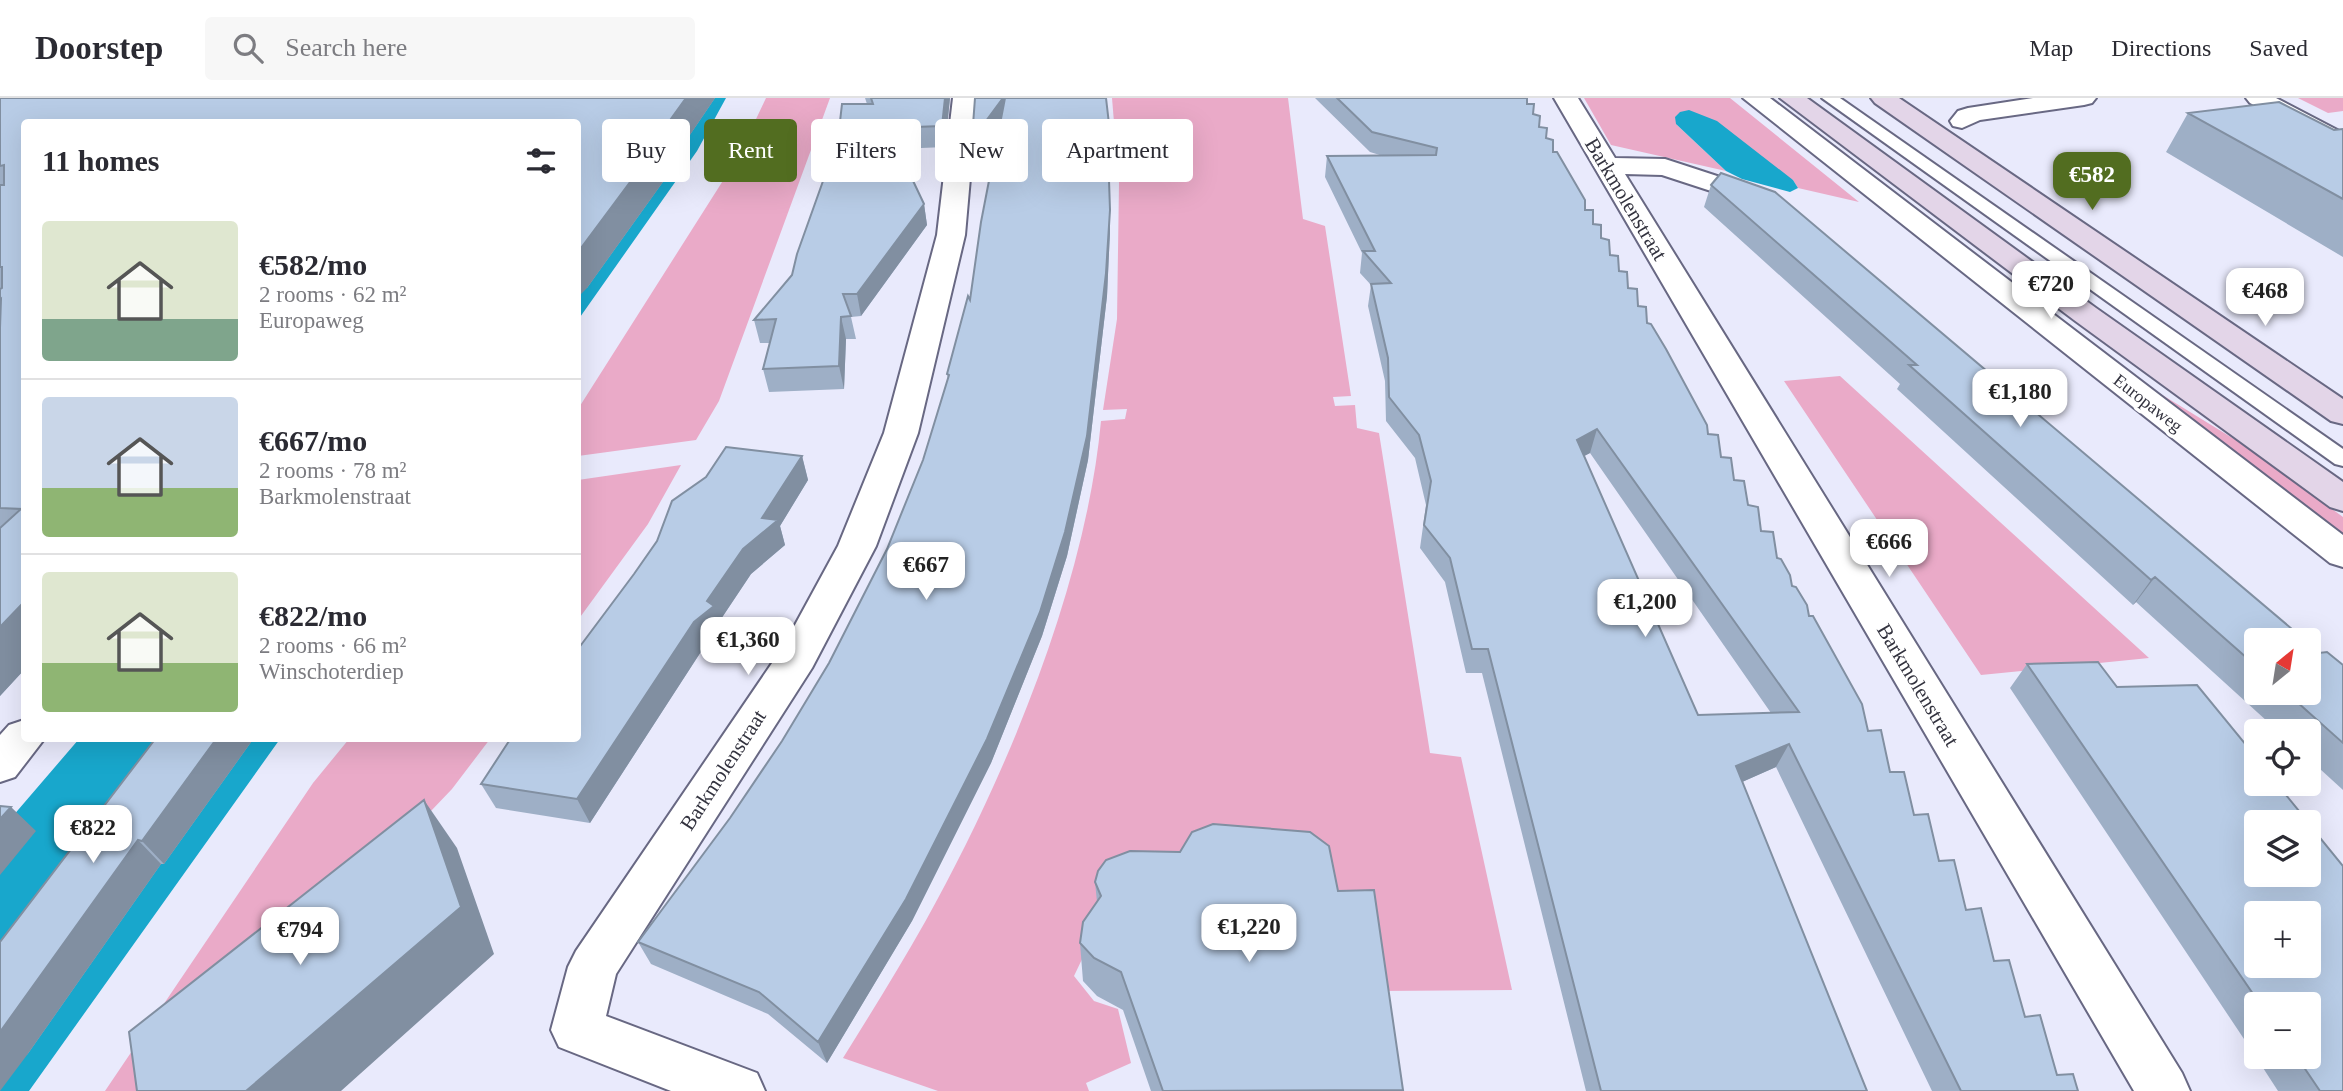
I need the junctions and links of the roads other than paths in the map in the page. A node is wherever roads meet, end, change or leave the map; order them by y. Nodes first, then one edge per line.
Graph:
1 (965, 98) edge
2 (1566, 98) edge
3 (1755, 98) edge
4 (1792, 98) edge
5 (1830, 98) edge
6 (1882, 98) edge
7 (2084, 98) edge
8 (2258, 98) edge
9 (2000, 104) edge
10 (1962, 121) joint
11 (2343, 144) edge
12 (1606, 166) junction
13 (1999, 178) junction
14 (1788, 214) edge
15 (2343, 414) edge
16 (2343, 459) edge
17 (2343, 499) edge
18 (2343, 554) edge
19 (21, 740) edge
20 (0, 765) edge
21 (738, 1091) edge
22 (2163, 1091) edge

1 - 21 street, Barkmolenstraat
2 - 12 street, Barkmolenstraat
3 - 18 street, Europaweg
4 - 17 main road, Europaweg
5 - 16 lane
6 - 13 main road
7 - 9 street
8 - 11 street
9 - 10 street
10 - 13 main road
12 - 14 street
12 - 22 street, Barkmolenstraat
13 - 15 main road
19 - 20 street

